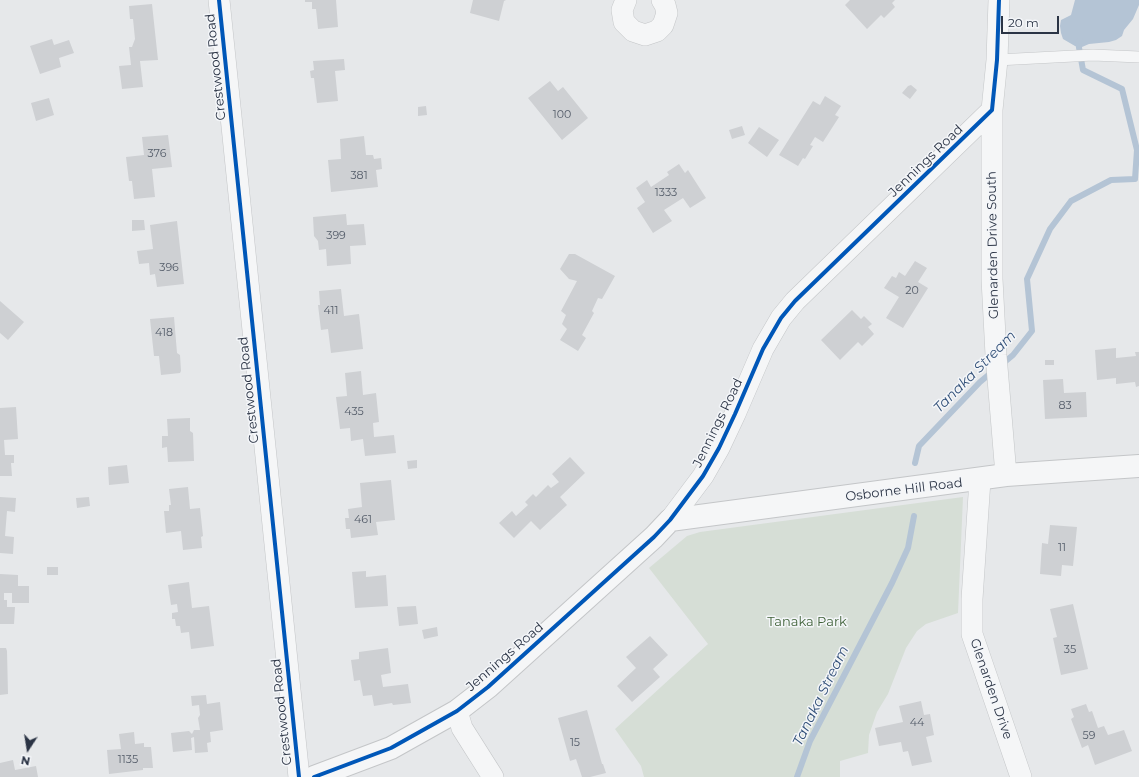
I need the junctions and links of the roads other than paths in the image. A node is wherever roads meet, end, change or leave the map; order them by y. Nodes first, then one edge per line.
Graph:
1 (219, 0) edge
2 (626, 0) edge
3 (664, 0) edge
4 (999, 0) edge
5 (1139, 57) edge
6 (997, 60) junction
7 (992, 110) junction
8 (1139, 466) edge
9 (1006, 476) junction
10 (980, 480) junction
11 (670, 520) junction
12 (457, 711) junction
13 (299, 777) edge
14 (314, 777) edge
15 (493, 777) edge
16 (1020, 777) edge

1 - 13 street, Crestwood Road
2 - 3 street
4 - 6 street
5 - 6 lane
6 - 7 street
7 - 9 street, Glenarden Drive South
7 - 11 street, Jennings Road
8 - 9 street, Osborne Hill Road
9 - 10 street, Osborne Hill Road
10 - 11 street, Osborne Hill Road
10 - 16 street, Glenarden Drive
11 - 12 street, Jennings Road
12 - 14 street, Jennings Road
12 - 15 street

